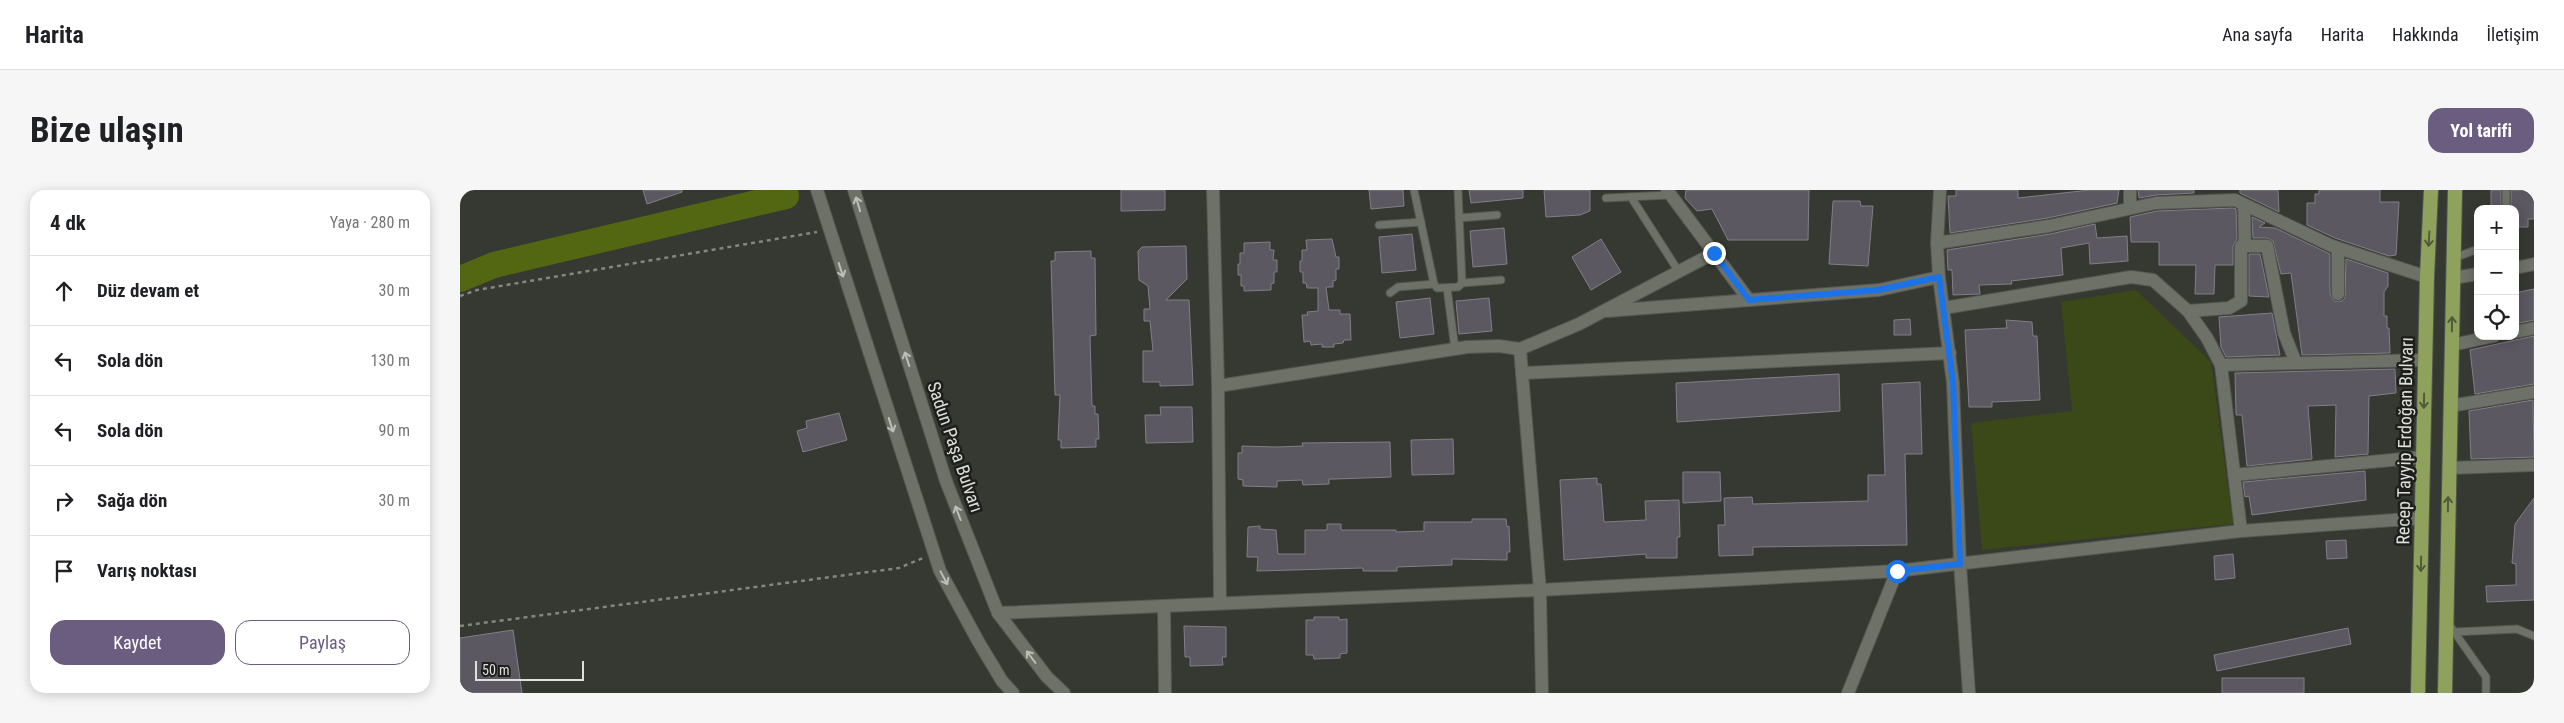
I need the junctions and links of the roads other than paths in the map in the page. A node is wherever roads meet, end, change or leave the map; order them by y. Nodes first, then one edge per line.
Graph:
1 (816, 190) edge
2 (854, 190) edge
3 (1213, 190) edge
4 (1414, 190) edge
5 (1458, 190) edge
6 (1940, 190) edge
7 (2130, 190) edge
8 (2431, 190) edge
9 (2455, 190) edge
10 (2506, 190) edge
11 (1669, 192) edge
12 (1631, 196) junction
13 (1606, 198) dead end
14 (2237, 198) edge
15 (2506, 205) edge
16 (2130, 208) junction
17 (1497, 215) dead end
18 (1459, 218) junction
19 (1421, 222) junction
20 (1379, 225) dead end
21 (1937, 243) junction
22 (2245, 246) junction
23 (2338, 248) junction
24 (2475, 250) edge
25 (1714, 253) junction
26 (2454, 258) junction
27 (2534, 264) edge
28 (2519, 267) edge
29 (1679, 272) junction
30 (2474, 275) edge
31 (1939, 277) junction
32 (2427, 277) junction
33 (2453, 278) junction
34 (1501, 280) dead end
35 (1462, 282) junction
36 (1434, 284) junction
37 (1447, 288) junction
38 (1390, 293) dead end
39 (2338, 294) dead end
40 (1749, 300) junction
41 (1944, 308) junction
42 (2188, 311) junction
43 (1602, 312) junction
44 (2534, 328) edge
45 (2519, 331) edge
46 (2475, 340) edge
47 (2452, 345) junction
48 (1455, 349) junction
49 (1520, 349) junction
50 (1950, 352) junction
51 (2425, 360) junction
52 (2296, 363) junction
53 (2221, 365) junction
54 (1522, 373) junction
55 (1218, 386) junction
56 (2534, 392) edge
57 (2450, 406) junction
58 (2423, 457) junction
59 (2534, 465) edge
60 (2449, 468) junction
61 (2234, 475) junction
62 (2422, 518) junction
63 (2241, 532) junction
64 (1960, 564) junction
65 (1897, 571) junction
66 (1540, 590) junction
67 (1220, 603) junction
68 (1164, 606) junction
69 (998, 612) junction
70 (2450, 626) junction
71 (2534, 636) edge
72 (1013, 693) edge
73 (1064, 693) edge
74 (1165, 693) edge
75 (1542, 693) edge
76 (1848, 693) edge
77 (1969, 693) edge
78 (2418, 693) edge
79 (2445, 693) edge
80 (2486, 693) edge

1 -> 72 street
69 -> 2 street, Sadun Paşa Bulvarı
3 - 55 street
4 - 19 lane
5 - 18 lane
6 - 21 street
7 - 16 street
8 -> 32 highway, Recep Tayyip Erdoğan Bulvarı
9 - 26 highway
10 - 15 lane
11 - 12 lane
11 - 25 street
12 - 13 lane
12 - 29 lane
14 - 16 street
14 - 22 street
14 - 23 street
16 - 21 street
17 - 18 lane
18 - 35 lane
19 - 20 lane
19 - 36 lane
21 - 31 street
22 - 42 street
22 - 52 street
23 - 32 street
23 - 39 street
24 - 26 lane
25 - 29 street
25 - 40 street
26 - 33 highway
27 - 28 street
29 - 43 street
30 - 33 street
31 - 40 street
31 - 41 street
32 - 51 highway, Recep Tayyip Erdoğan Bulvarı
47 -> 33 highway
34 - 35 lane
35 - 37 lane
36 - 37 lane
36 - 38 lane
37 - 48 lane
40 - 43 street
41 - 42 street
41 - 50 street
42 - 53 street
43 - 49 street
44 - 45 street
46 - 47 street
47 - 57 highway
48 - 49 street
48 - 55 street
49 - 54 street
50 - 54 street
50 - 64 street
51 - 52 street
51 -> 58 highway, Recep Tayyip Erdoğan Bulvarı
52 - 53 street
53 - 61 street
54 - 66 street
55 - 67 street
56 - 57 street
57 - 60 highway
58 - 61 street
58 - 62 highway, Recep Tayyip Erdoğan Bulvarı
59 - 60 street
70 -> 60 highway
61 - 63 street
62 - 63 street
62 -> 78 highway, Recep Tayyip Erdoğan Bulvarı
63 - 64 street
64 - 65 street
64 - 77 street
65 - 66 street
65 - 76 street
66 - 67 street
66 - 75 street
67 - 68 street
68 - 69 street
68 - 74 street
73 -> 69 street, Sadun Paşa Bulvarı
70 - 71 lane
70 - 79 highway
70 - 80 lane

